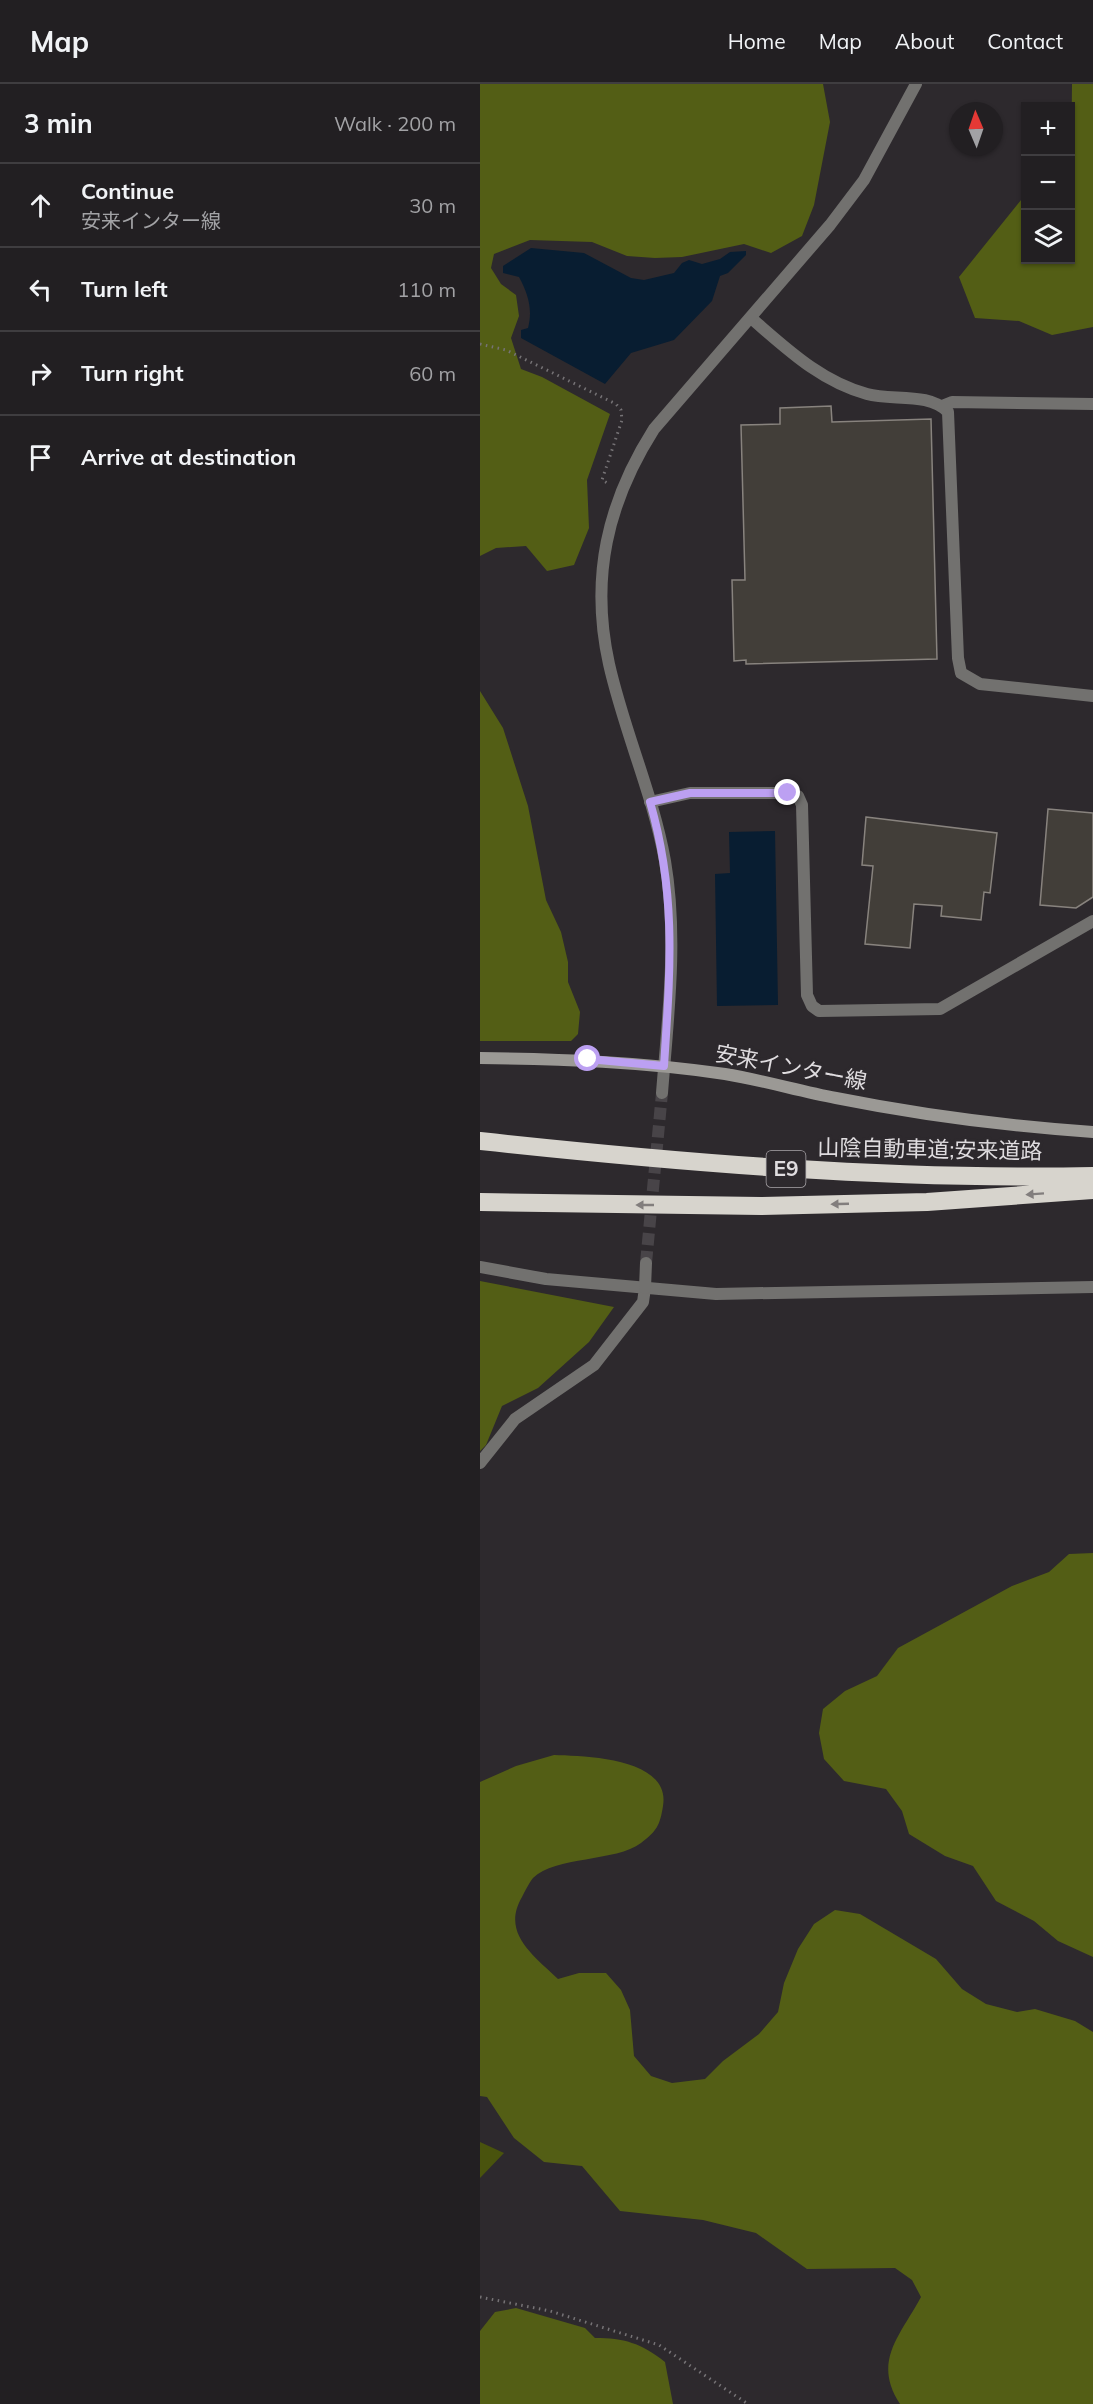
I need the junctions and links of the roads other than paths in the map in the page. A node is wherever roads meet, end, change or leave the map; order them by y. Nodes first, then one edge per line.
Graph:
1 (916, 84) edge
2 (751, 318) junction
3 (1093, 404) edge
4 (942, 406) junction
5 (1093, 696) edge
6 (650, 802) junction
7 (1093, 921) edge
8 (480, 1058) edge
9 (664, 1066) junction
10 (662, 1093) tunnel mouth
11 (1093, 1132) edge
12 (480, 1141) edge
13 (1093, 1176) edge
14 (1093, 1190) edge
15 (480, 1203) edge
16 (646, 1263) tunnel mouth
17 (480, 1267) edge
18 (1093, 1287) edge
19 (645, 1288) junction
20 (480, 1463) edge

1 - 2 street
2 - 4 street
2 - 6 street
3 - 4 street
4 - 5 street
6 - 7 street
6 - 9 street
8 - 9 main road, 安来インター線
9 - 10 street
9 - 11 main road, 安来インター線
12 - 13 highway, 山陰自動車道;安来道路 / E9
14 -> 15 highway
16 - 19 street
17 - 19 street
18 - 19 street
19 - 20 street

